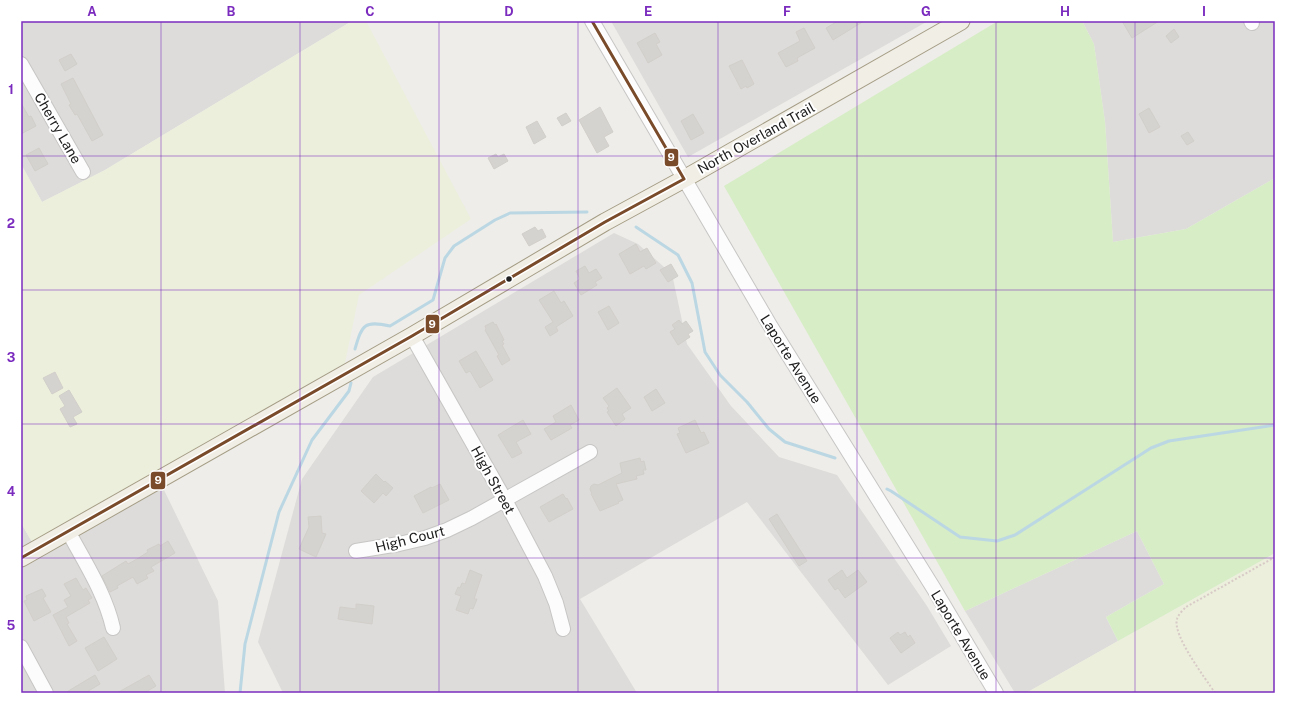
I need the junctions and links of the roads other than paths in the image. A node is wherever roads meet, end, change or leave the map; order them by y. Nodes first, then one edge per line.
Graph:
1 (592, 21) edge
2 (955, 24) edge
3 (21, 64) edge
4 (83, 172) dead end
5 (684, 179) junction
6 (412, 336) junction
7 (590, 452) dead end
8 (505, 500) junction
9 (68, 531) junction
10 (356, 551) dead end
11 (21, 558) edge
12 (113, 628) dead end
13 (563, 629) dead end
14 (21, 647) edge
15 (46, 693) edge
16 (996, 693) edge

1 - 5 street, Laporte Avenue
2 - 5 main road, North Overland Trail
3 - 4 street, Cherry Lane
5 - 6 main road, North Overland Trail
5 - 16 street, Laporte Avenue
6 - 8 street, High Street
6 - 9 main road, North Overland Trail
7 - 8 street, High Court
8 - 10 street, High Court
8 - 13 street, High Street
9 - 11 main road, North Overland Trail
9 - 12 street
14 - 15 street

